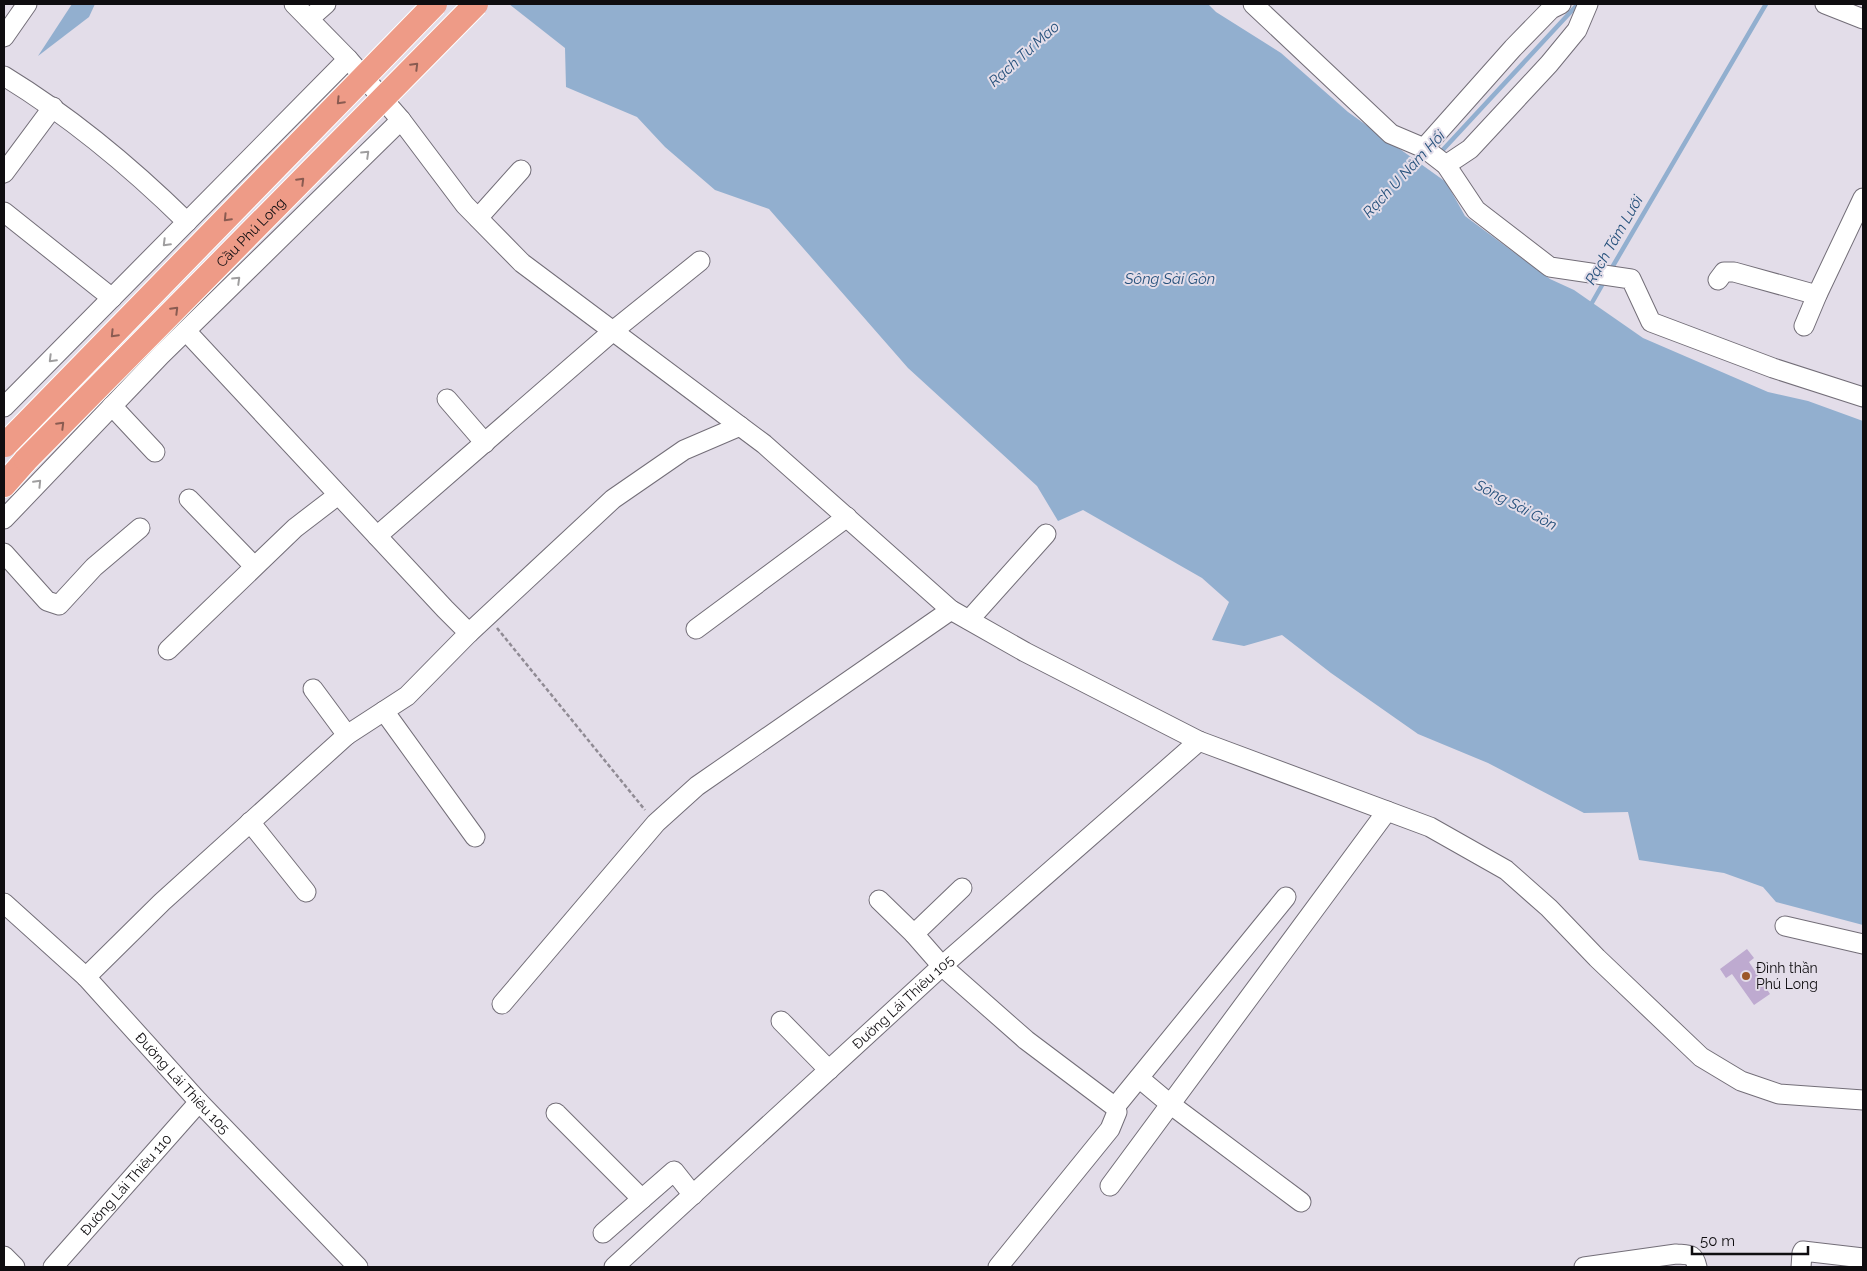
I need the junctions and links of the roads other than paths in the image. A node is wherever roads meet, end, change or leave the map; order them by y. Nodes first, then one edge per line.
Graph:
1 (294, 4) edge
2 (326, 4) edge
3 (435, 4) edge
4 (476, 4) edge
5 (1253, 4) edge
6 (1588, 4) edge
7 (1825, 4) edge
8 (1553, 5) edge
9 (20, 6) edge
10 (308, 19) junction
11 (1863, 19) edge
12 (4, 37) edge
13 (348, 59) junction
14 (7, 78) edge
15 (52, 107) junction
16 (401, 120) junction
17 (1426, 150) junction
18 (1445, 164) junction
19 (520, 170) dead end
20 (4, 173) edge
21 (1863, 198) edge
22 (4, 212) edge
23 (478, 218) junction
24 (187, 222) junction
25 (700, 261) dead end
26 (1718, 280) dead end
27 (1817, 295) junction
28 (112, 298) junction
29 (1804, 326) dead end
30 (186, 331) junction
31 (613, 331) junction
32 (1863, 397) edge
33 (447, 399) dead end
34 (112, 406) junction
35 (4, 407) edge
36 (740, 426) junction
37 (485, 442) junction
38 (5, 446) edge
39 (155, 452) dead end
40 (4, 485) edge
41 (338, 495) junction
42 (189, 499) dead end
43 (847, 517) junction
44 (4, 519) edge
45 (140, 528) dead end
46 (1046, 534) dead end
47 (377, 536) junction
48 (4, 553) edge
49 (254, 566) junction
50 (951, 610) junction
51 (969, 620) junction
52 (696, 629) dead end
53 (469, 633) junction
54 (168, 650) dead end
55 (313, 689) dead end
56 (384, 711) junction
57 (347, 734) junction
58 (1198, 741) junction
59 (1388, 811) junction
60 (250, 822) junction
61 (475, 837) dead end
62 (962, 888) dead end
63 (306, 892) dead end
64 (1286, 897) dead end
65 (879, 900) dead end
66 (4, 903) edge
67 (1785, 926) dead end
68 (914, 934) junction
69 (1863, 944) edge
70 (942, 966) junction
71 (86, 976) junction
72 (502, 1004) dead end
73 (781, 1021) dead end
74 (824, 1065) junction
75 (1143, 1082) junction
76 (1863, 1100) edge
77 (1167, 1101) junction
78 (199, 1102) junction
79 (1115, 1108) junction
80 (556, 1113) dead end
81 (1110, 1186) dead end
82 (693, 1195) junction
83 (642, 1199) junction
84 (1301, 1202) dead end
85 (603, 1233) dead end
86 (4, 1256) edge
87 (1863, 1258) edge
88 (15, 1267) edge
89 (53, 1267) edge
90 (358, 1267) edge
91 (614, 1267) edge
92 (998, 1267) edge
93 (1584, 1267) edge
94 (1697, 1267) edge
95 (1801, 1267) edge

1 - 10 street
2 - 10 street
3 -> 38 main road, Cầu Phú Long, bridge
40 -> 4 main road, Cầu Phú Long, bridge
5 - 17 street
6 - 18 street
7 - 11 street
8 - 17 street
9 - 12 street
10 - 13 street
13 - 16 street
13 - 24 street
14 - 15 street
15 - 20 street
15 - 24 street
16 - 23 street
30 -> 16 street
17 - 18 street
18 - 32 street
19 - 23 street
21 - 27 street
22 - 28 street
23 - 31 street
24 -> 28 street
25 - 31 street
26 - 27 street
27 - 29 street
28 -> 35 street
30 - 34 street
30 - 41 street
31 - 36 street
31 - 37 street
33 - 37 street
34 - 39 street
44 -> 34 street
36 - 43 street
36 - 53 street
37 - 47 street
41 - 47 street
41 - 49 street
42 - 49 street
43 - 50 street
43 - 52 street
45 - 48 street
46 - 51 street
47 - 53 street
49 - 54 street
50 - 51 street
50 - 72 street
51 - 58 street
53 - 56 street
55 - 57 street
56 - 57 street
56 - 61 street
57 - 60 street
58 - 59 street
58 - 70 street, Đường Lái Thiêu 105
59 - 76 street
59 - 77 street
60 - 63 street
60 - 71 street
62 - 68 street
64 - 75 street
65 - 68 street
66 - 71 street, Đường Lái Thiêu 105
67 - 69 street
68 - 70 street
70 - 74 street, Đường Lái Thiêu 105
70 - 79 street
71 - 78 street, Đường Lái Thiêu 105
73 - 74 street
74 - 82 street, Đường Lái Thiêu 105
75 - 77 street
75 - 79 street
77 - 81 street
77 - 84 street
78 - 89 street, Đường Lái Thiêu 110
78 - 90 street, Đường Lái Thiêu 105
79 - 92 street
80 - 83 street
82 - 83 street
82 - 91 street, Đường Lái Thiêu 105
83 - 85 street
86 - 88 street
87 - 95 street
93 - 94 street

